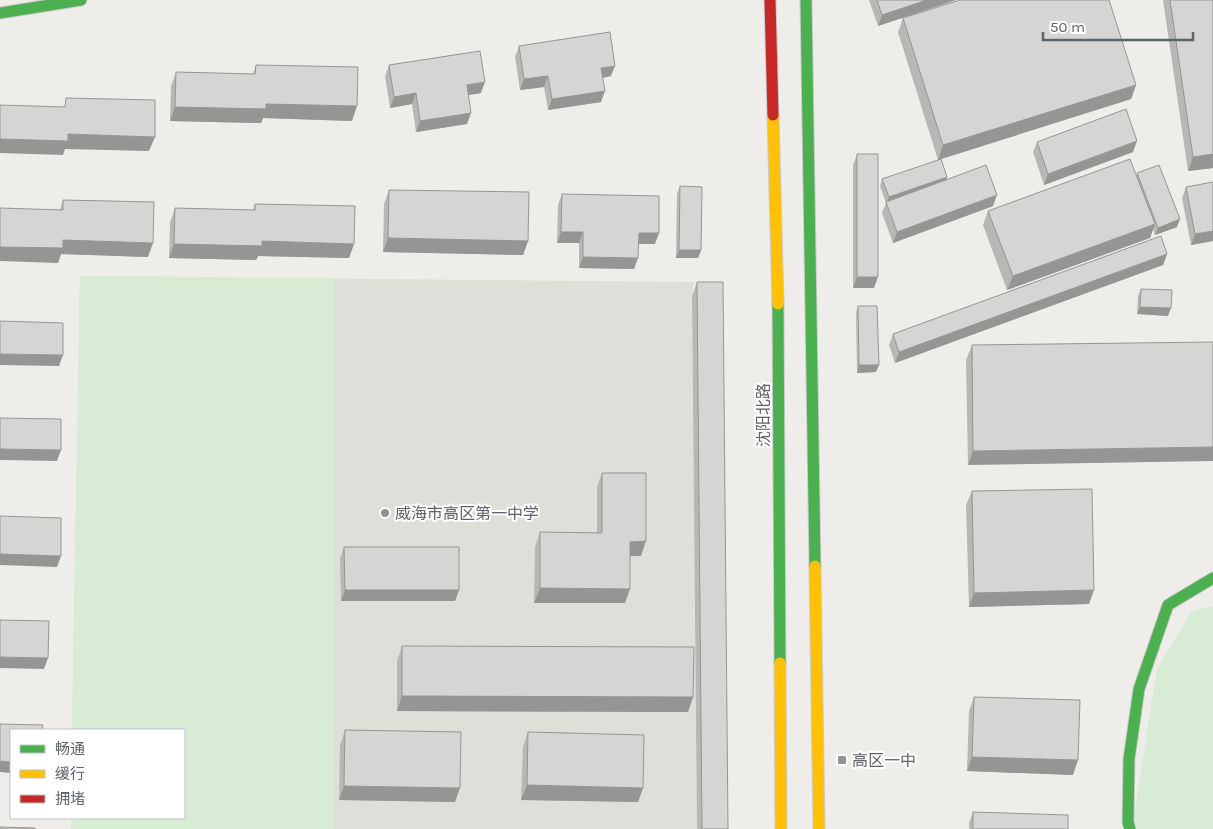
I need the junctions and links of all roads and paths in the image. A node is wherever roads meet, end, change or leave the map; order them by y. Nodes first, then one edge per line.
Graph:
1 (81, 0) edge
2 (770, 0) edge
3 (806, 0) edge
4 (0, 13) edge
5 (1213, 578) edge
6 (781, 829) edge
7 (819, 829) edge
8 (1130, 829) edge

1 - 4 main road
2 - 6 main road, 沈阳北路
3 - 7 main road
5 - 8 main road

